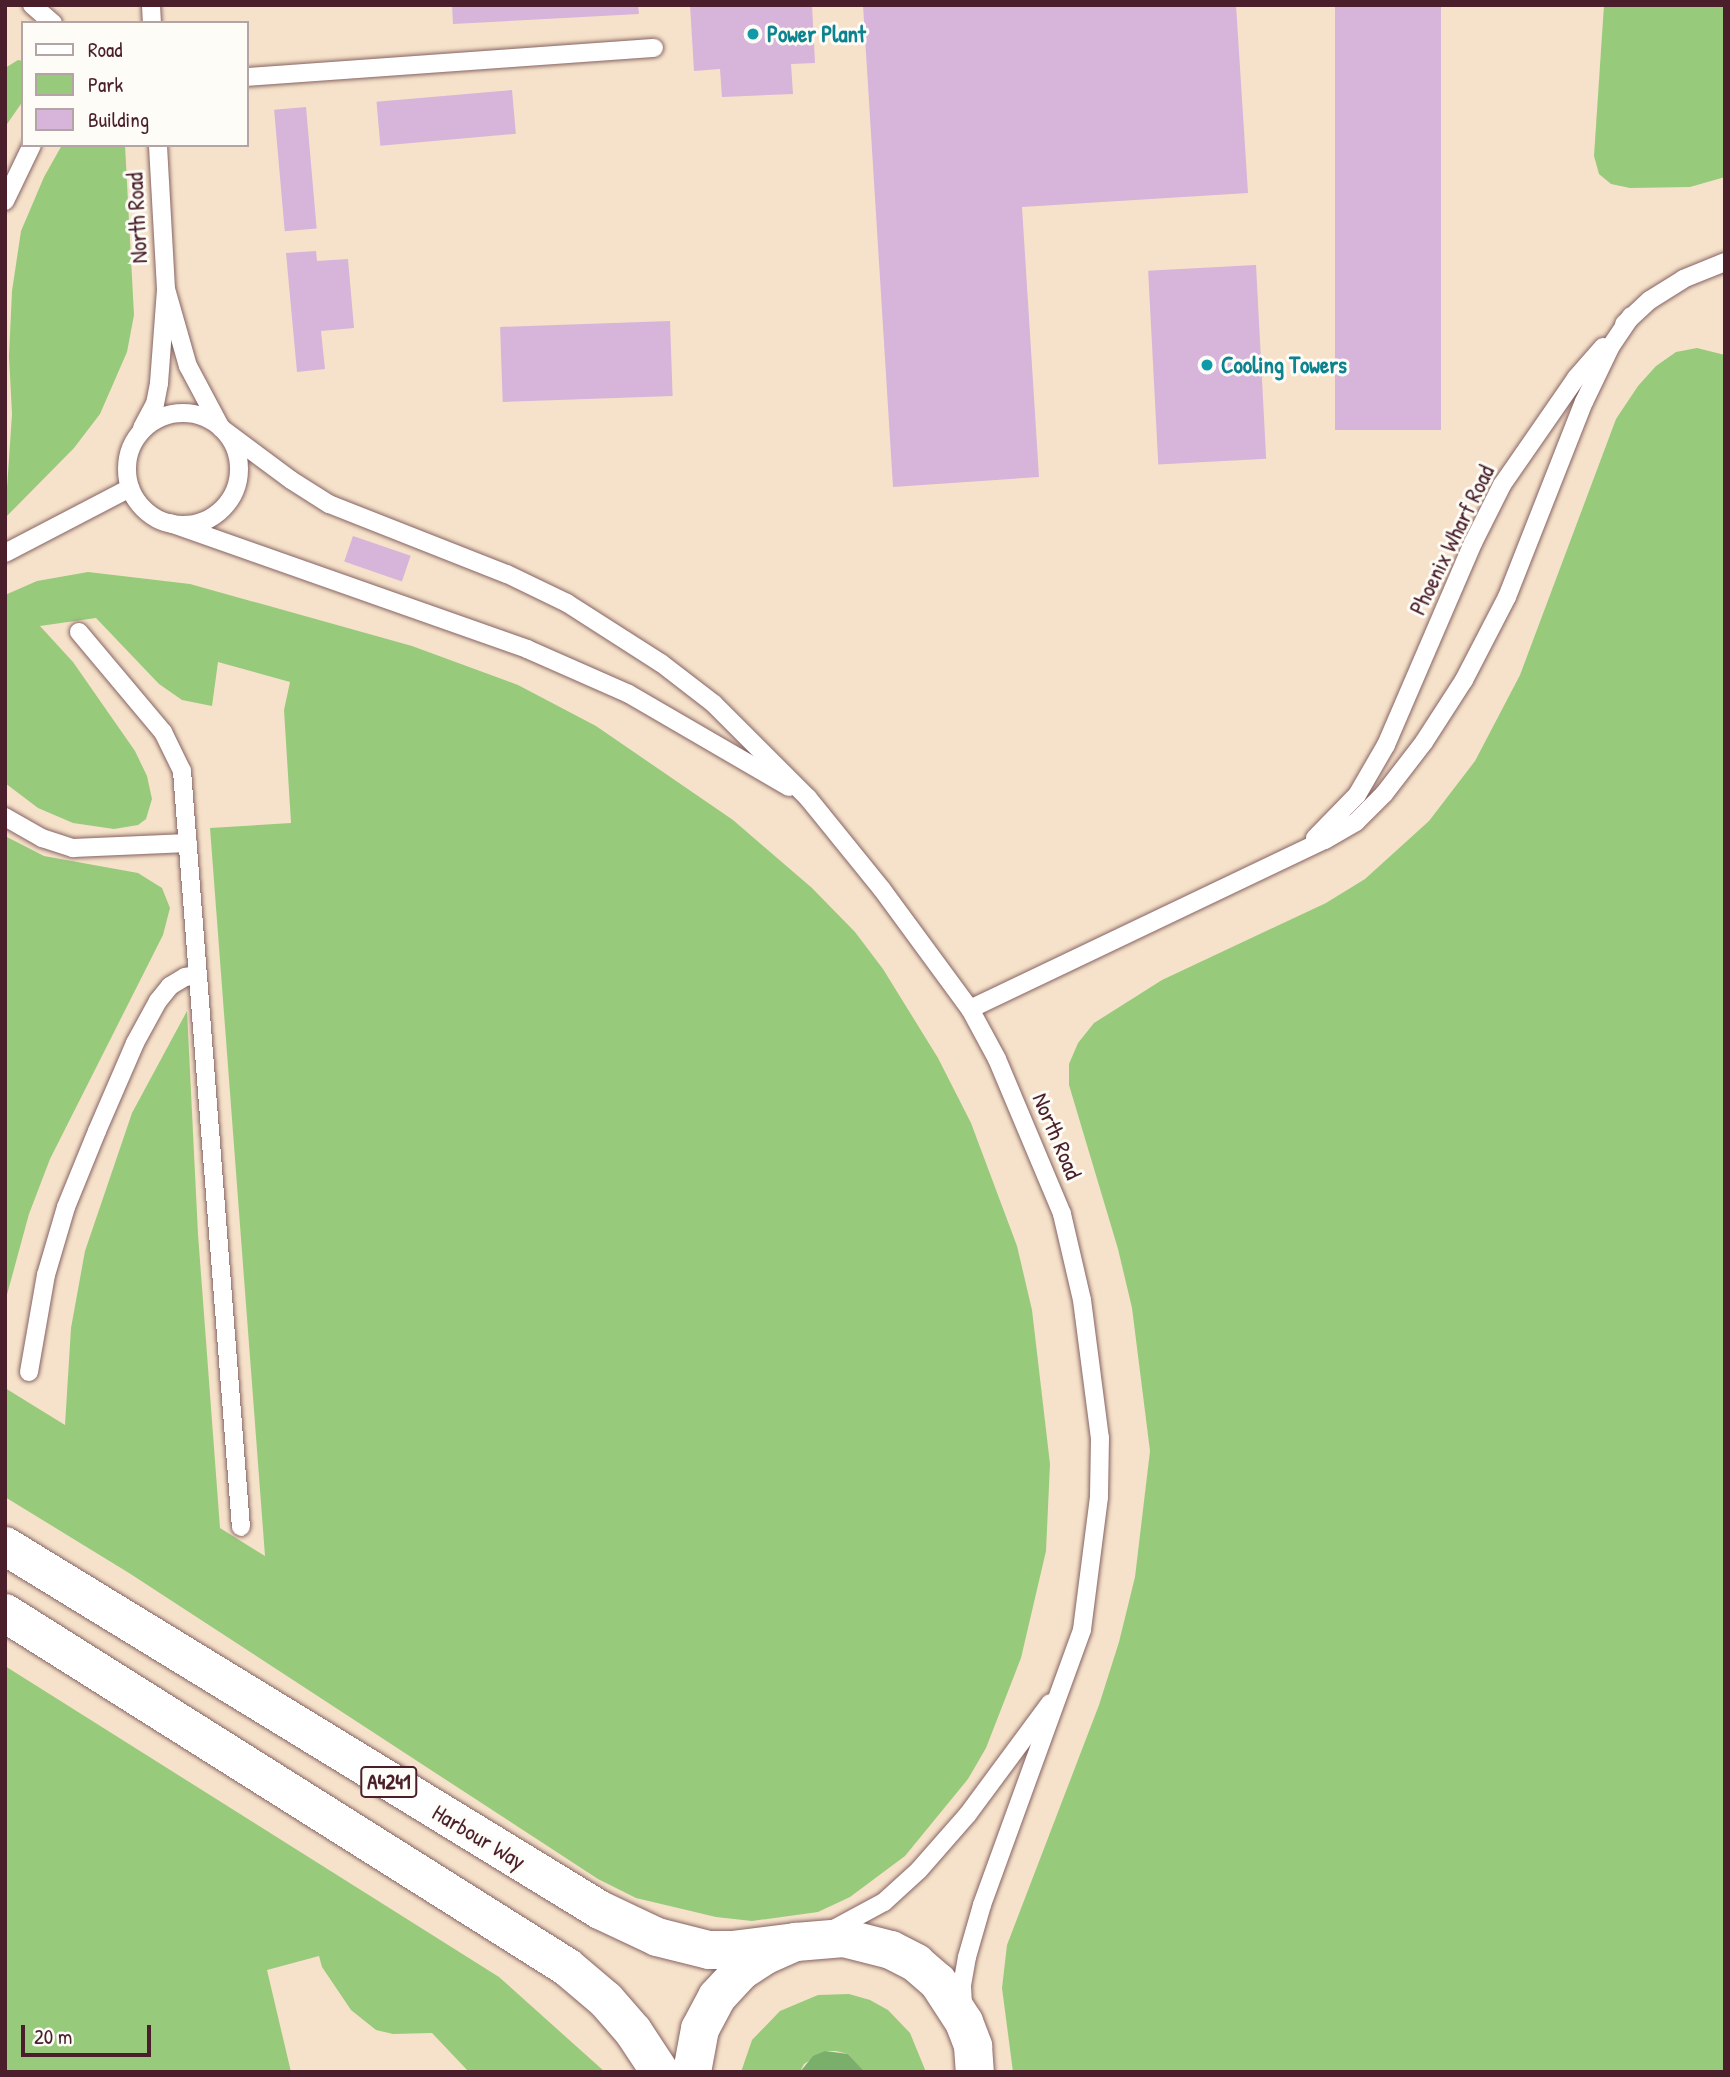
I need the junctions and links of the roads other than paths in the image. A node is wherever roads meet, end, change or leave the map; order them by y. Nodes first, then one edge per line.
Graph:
1 (32, 5) edge
2 (51, 21) edge
3 (654, 48) dead end
4 (248, 77) edge
5 (31, 147) edge
6 (158, 147) edge
7 (5, 201) edge
8 (1725, 262) edge
9 (166, 289) junction
10 (1631, 316) junction
11 (221, 428) junction
12 (131, 448) junction
13 (130, 488) junction
14 (170, 523) junction
15 (5, 553) edge
16 (79, 632) dead end
17 (808, 797) junction
18 (5, 817) edge
19 (188, 843) junction
20 (1264, 871) junction
21 (198, 975) junction
22 (970, 1009) junction
23 (29, 1372) dead end
24 (242, 1527) dead end
25 (5, 1546) edge
26 (5, 1613) edge
27 (1065, 1682) junction
28 (796, 1942) junction
29 (964, 2022) junction
30 (660, 2072) edge
31 (692, 2072) edge
32 (975, 2072) edge

1 - 2 lane
3 - 4 lane
5 - 7 lane
6 - 9 lane, North Road
8 - 10 lane, Phoenix Wharf Road
9 - 11 lane
9 - 12 lane
10 - 20 lane, Phoenix Wharf Road
10 - 20 lane
11 - 12 lane
11 - 14 lane
11 - 17 lane, North Road
12 - 13 lane
13 - 14 lane
13 - 15 lane
14 - 17 lane
16 - 19 lane
17 - 22 lane, North Road
18 - 19 lane
19 - 21 lane
20 - 22 lane
21 - 23 lane
21 - 24 lane
22 - 27 lane, North Road
25 - 28 main road, Harbour Way / A4241
26 - 30 main road, A4241
27 - 28 lane
27 - 29 lane, North Road
28 - 29 main road, A4241
28 - 31 main road, A4241
29 - 32 main road, A4241

